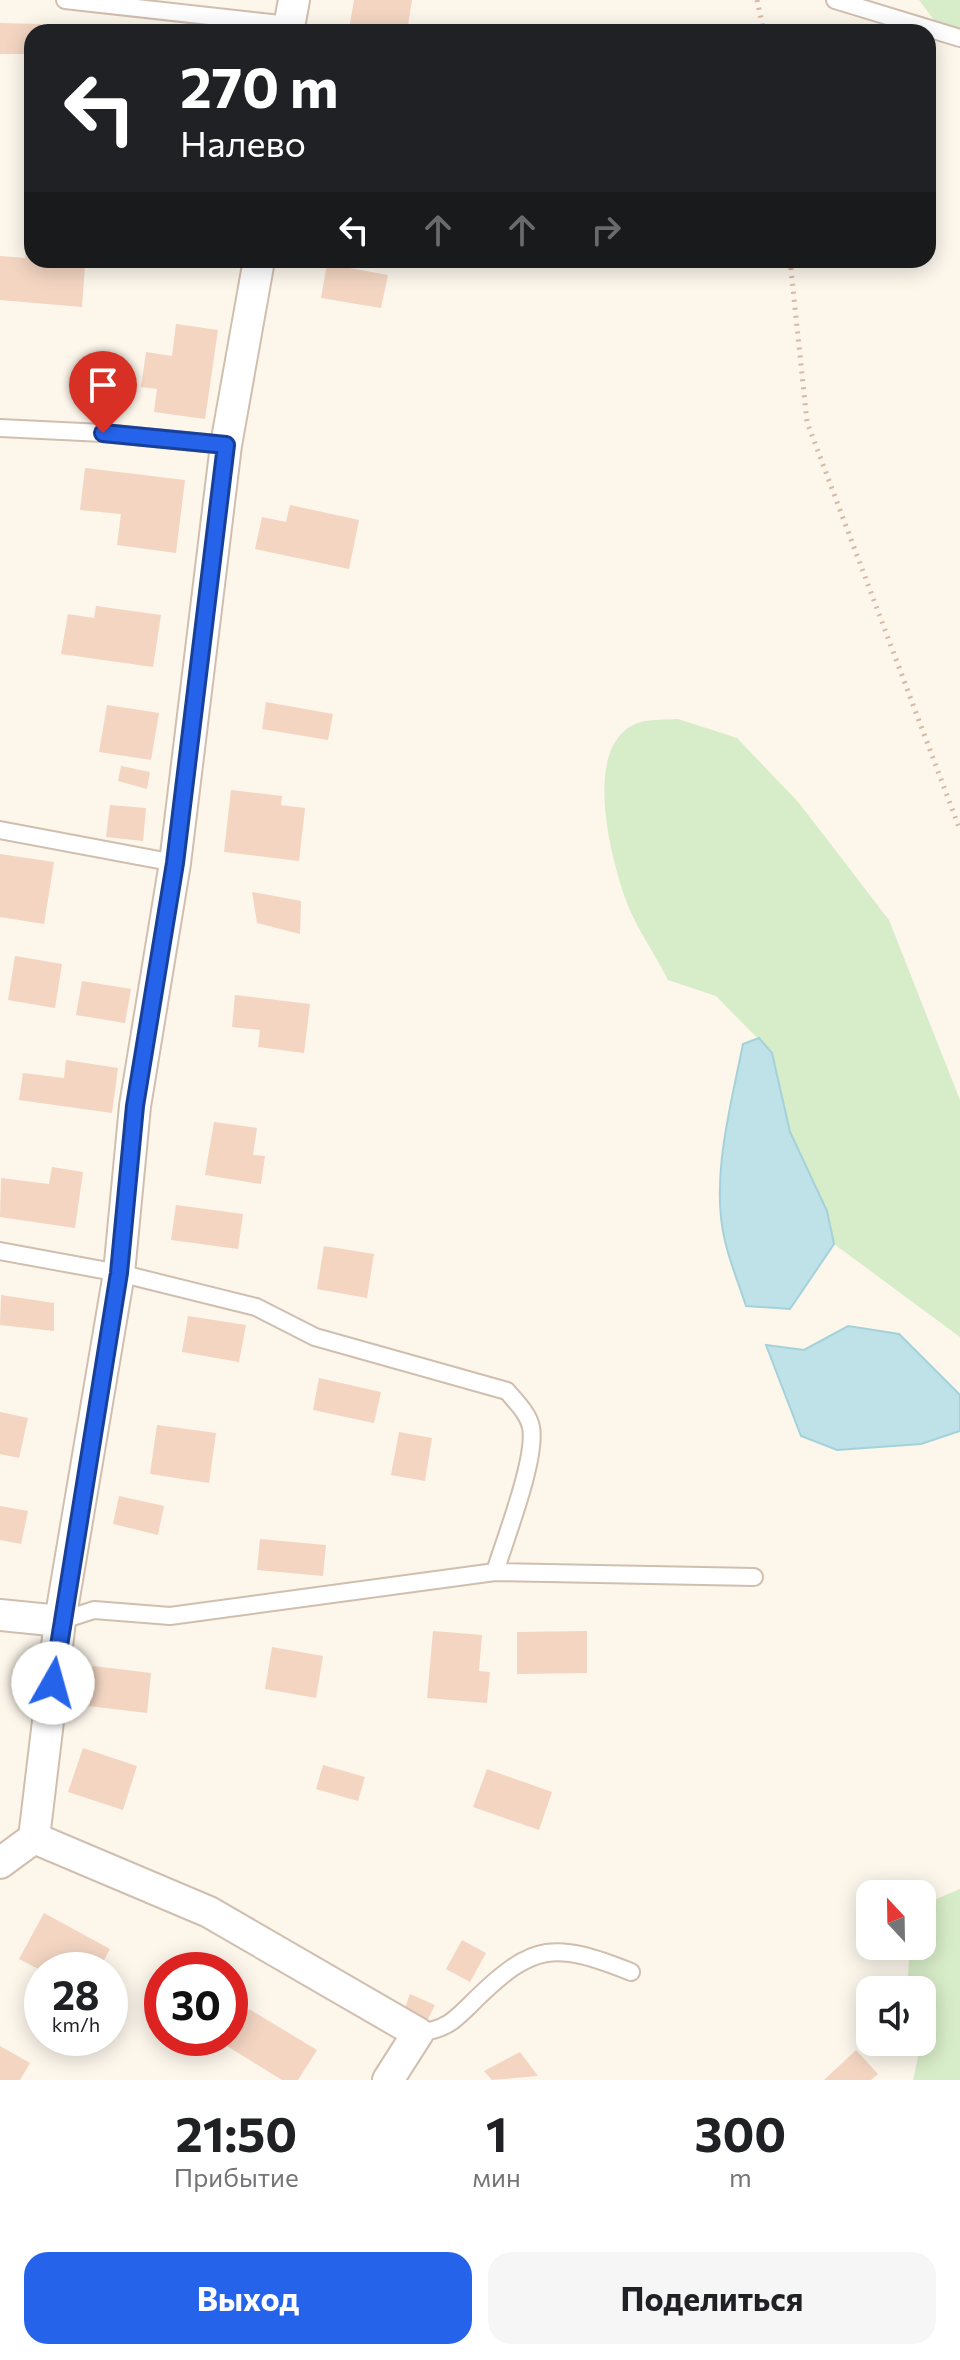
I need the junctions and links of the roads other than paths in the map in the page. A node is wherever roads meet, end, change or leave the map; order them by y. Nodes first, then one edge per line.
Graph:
1 (65, 0) edge
2 (835, 0) edge
3 (291, 19) edge
4 (914, 24) edge
5 (936, 31) edge
6 (960, 38) edge
7 (258, 268) edge
8 (0, 428) edge
9 (226, 445) junction
10 (0, 830) edge
11 (175, 863) junction
12 (0, 1251) edge
13 (119, 1273) junction
14 (495, 1572) junction
15 (754, 1577) dead end
16 (0, 1615) edge
17 (60, 1621) junction
18 (34, 1838) junction
19 (0, 1863) edge
20 (631, 1972) dead end
21 (418, 2033) junction
22 (388, 2080) edge

1 - 3 lane
2 - 4 lane
5 - 6 lane
7 - 9 street
8 - 9 lane
9 - 11 street
10 - 11 lane
11 - 13 street
12 - 13 lane
13 - 14 lane
13 - 17 street
14 - 15 lane
14 - 17 lane
16 - 17 street
17 - 18 street
18 - 19 street
18 - 21 street
20 - 21 lane
21 - 22 street

